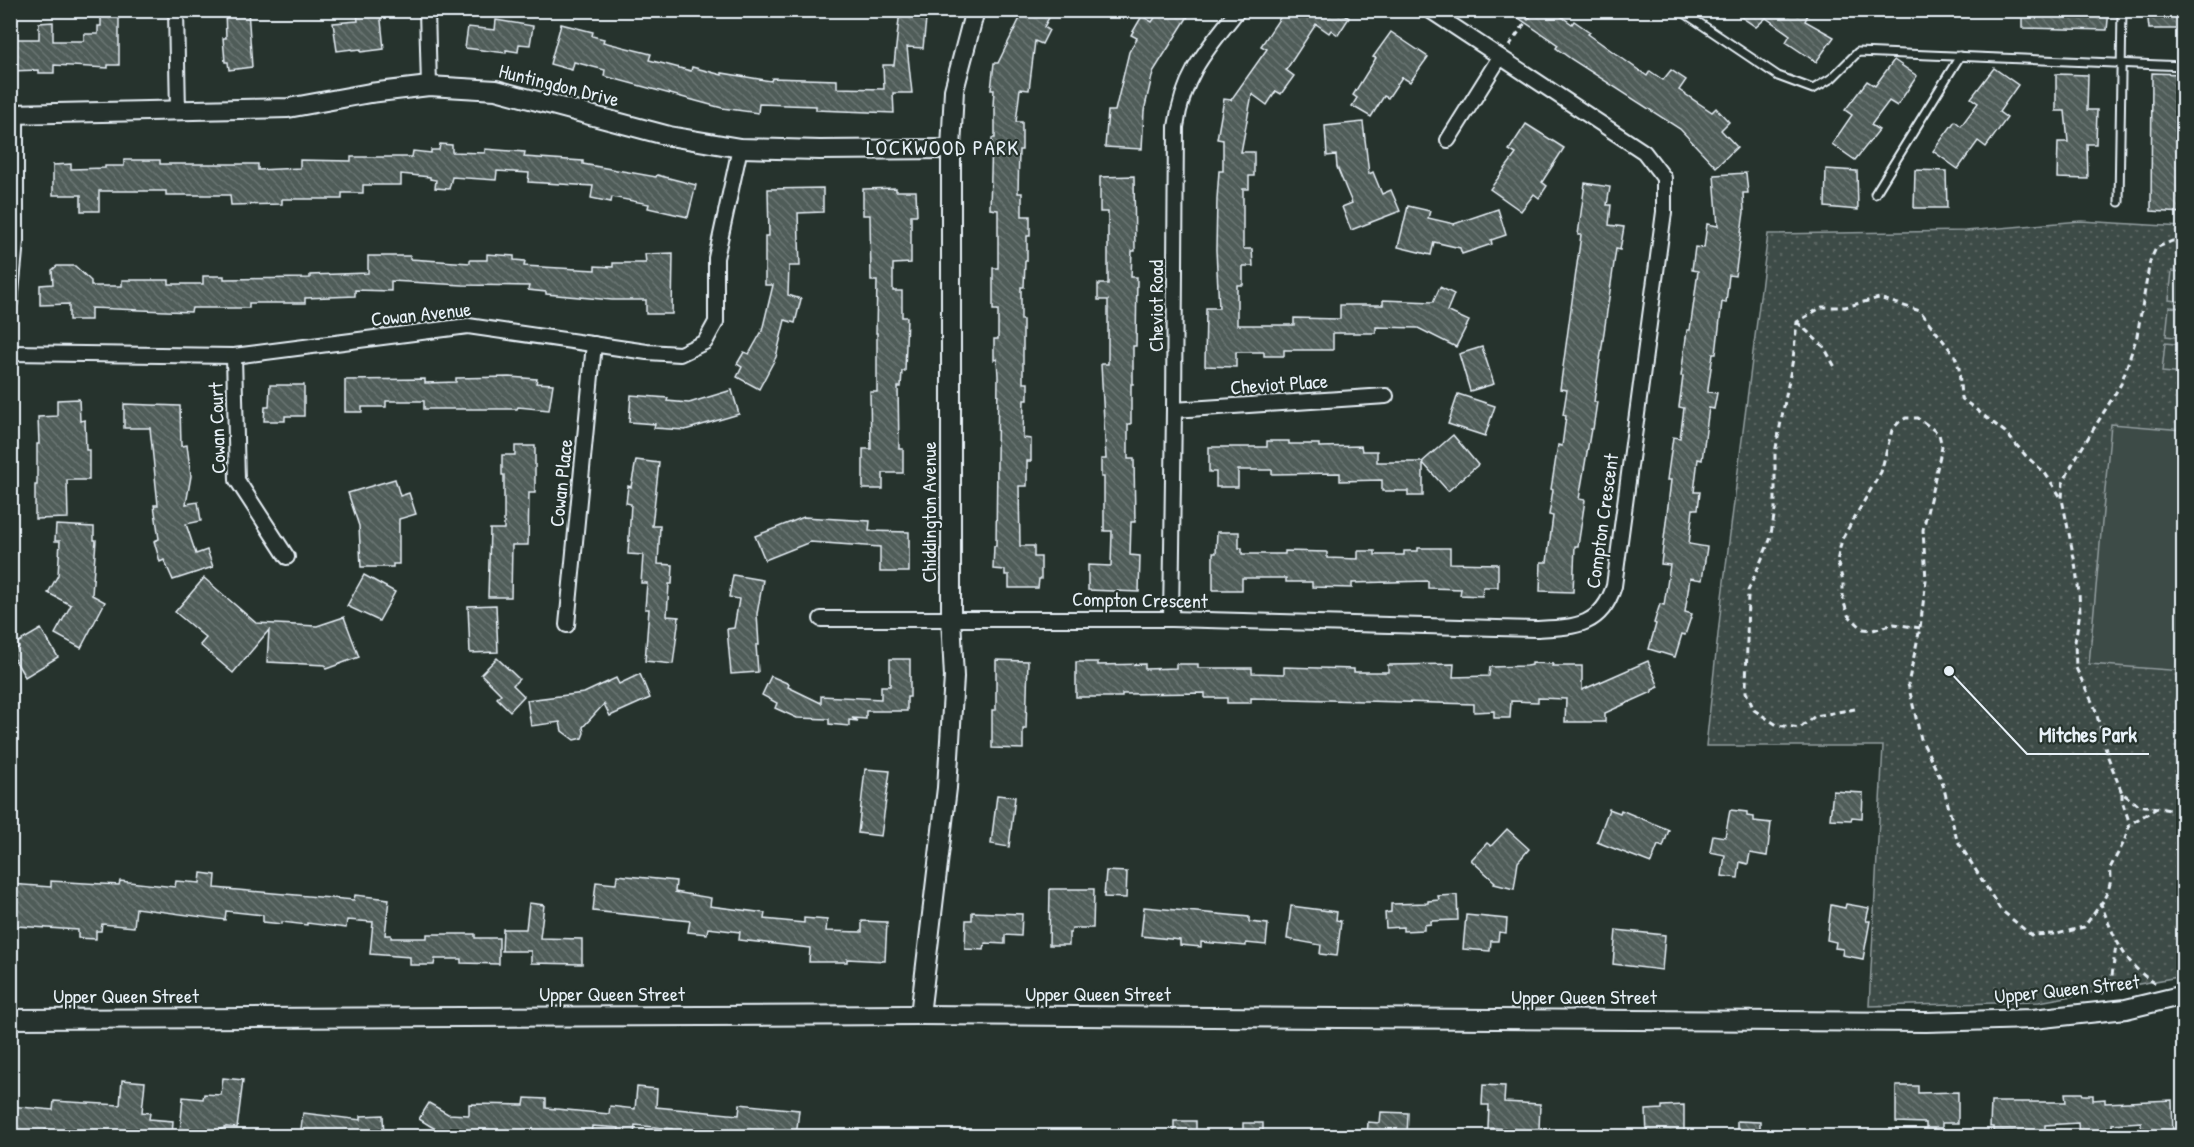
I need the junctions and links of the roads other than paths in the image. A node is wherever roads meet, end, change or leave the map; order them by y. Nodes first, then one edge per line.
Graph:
1 (176, 10) edge
2 (427, 10) edge
3 (975, 10) edge
4 (1238, 10) edge
5 (1429, 10) edge
6 (1680, 10) edge
7 (2122, 10) edge
8 (1503, 53) junction
9 (1960, 56) junction
10 (2122, 63) junction
11 (2184, 66) edge
12 (429, 86) junction
13 (178, 112) junction
14 (13, 114) edge
15 (1448, 140) dead end
16 (740, 148) junction
17 (951, 149) junction
18 (1875, 194) dead end
19 (2119, 202) dead end
20 (10, 303) edge
21 (594, 344) junction
22 (10, 353) edge
23 (234, 356) junction
24 (1386, 396) dead end
25 (1174, 410) junction
26 (287, 557) dead end
27 (821, 618) dead end
28 (951, 618) junction
29 (1171, 619) junction
30 (567, 625) dead end
31 (2184, 995) edge
32 (920, 1015) junction
33 (10, 1019) edge

1 - 13 street
2 - 12 street
3 - 17 street, Chiddington Avenue
4 - 25 street, Cheviot Road
5 - 8 street, Compton Crescent
6 - 9 lane
7 - 10 lane
8 - 15 street
8 - 29 street, Compton Crescent
9 - 10 lane
9 - 18 lane
10 - 11 lane
10 - 19 lane
12 - 13 street, Huntingdon Drive
12 - 16 street, Huntingdon Drive
13 - 14 street, Huntingdon Drive
14 - 20 street
16 - 17 street, Huntingdon Drive
16 - 21 street, Cowan Avenue
17 - 28 street, Chiddington Avenue
21 - 23 street, Cowan Avenue
21 - 30 street, Cowan Place
22 - 23 street, Cowan Avenue
23 - 26 street, Cowan Court
24 - 25 street, Cheviot Place
25 - 29 street, Cheviot Road
27 - 28 street, Compton Crescent
28 - 29 street, Compton Crescent
28 - 32 street, Chiddington Avenue
31 - 32 street, Upper Queen Street
32 - 33 street, Upper Queen Street

